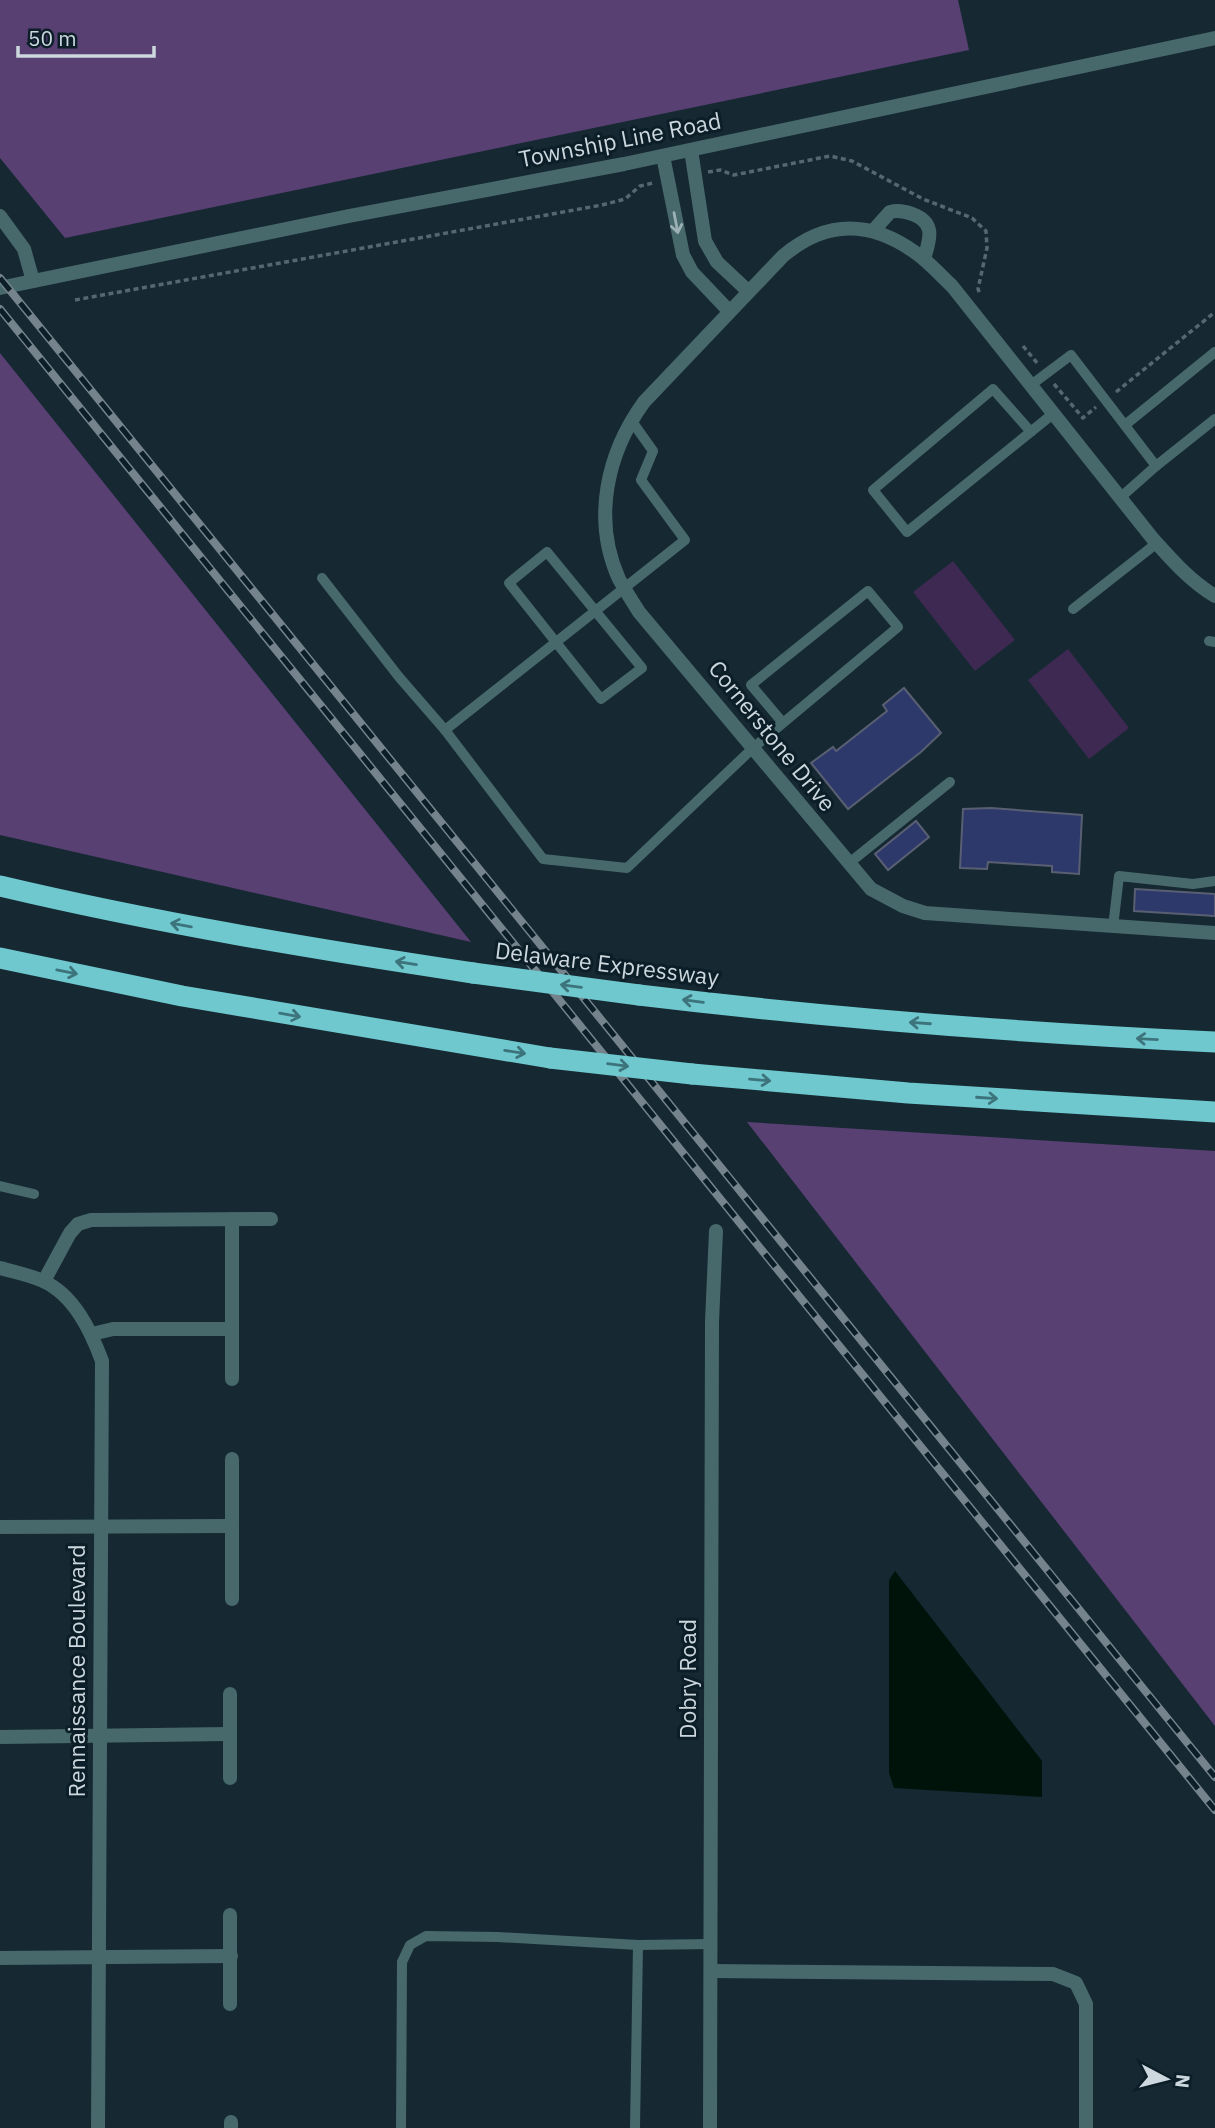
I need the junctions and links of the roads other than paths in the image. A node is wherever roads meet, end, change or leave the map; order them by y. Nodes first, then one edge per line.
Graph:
1 (1215, 38) edge
2 (691, 150) junction
3 (663, 156) junction
4 (0, 216) edge
5 (873, 232) junction
6 (924, 260) junction
7 (33, 281) junction
8 (0, 288) edge
9 (748, 291) junction
10 (729, 311) junction
11 (1215, 352) edge
12 (1031, 385) junction
13 (1054, 414) junction
14 (1215, 419) edge
15 (631, 420) junction
16 (1125, 425) junction
17 (1031, 432) junction
18 (1156, 466) junction
19 (1121, 497) junction
20 (1157, 543) junction
21 (322, 578) dead end
22 (626, 590) junction
23 (1215, 596) edge
24 (1073, 609) dead end
25 (598, 611) junction
26 (557, 643) junction
27 (783, 723) junction
28 (445, 730) junction
29 (753, 748) junction
30 (950, 782) dead end
31 (848, 864) junction
32 (1215, 881) edge
33 (0, 886) edge
34 (1113, 927) junction
35 (1215, 933) edge
36 (0, 958) edge
37 (1215, 1042) edge
38 (1215, 1112) edge
39 (0, 1186) edge
40 (34, 1194) dead end
41 (232, 1219) junction
42 (271, 1219) dead end
43 (716, 1231) dead end
44 (0, 1268) edge
45 (44, 1281) junction
46 (232, 1329) junction
47 (92, 1334) junction
48 (232, 1379) dead end
49 (232, 1459) dead end
50 (101, 1526) junction
51 (231, 1526) junction
52 (0, 1527) edge
53 (232, 1599) dead end
54 (230, 1694) dead end
55 (229, 1734) junction
56 (0, 1737) edge
57 (99, 1737) junction
58 (230, 1779) dead end
59 (230, 1915) dead end
60 (711, 1944) junction
61 (638, 1945) junction
62 (231, 1956) junction
63 (99, 1957) junction
64 (0, 1958) edge
65 (711, 1971) junction
66 (230, 2004) dead end
67 (98, 2128) edge
68 (401, 2128) edge
69 (635, 2128) edge
70 (710, 2128) edge
71 (1086, 2128) edge

1 - 2 street, Township Line Road
2 - 3 street, Township Line Road
2 - 9 street
3 - 7 street, Township Line Road
3 -> 10 street
4 - 7 street
5 - 6 street, Cornerstone Drive
5 - 6 street
5 - 9 street, Cornerstone Drive
6 - 12 street, Cornerstone Drive
7 - 8 street, Township Line Road
9 - 10 street, Cornerstone Drive
10 - 15 street, Cornerstone Drive
11 - 16 lane
12 - 13 street, Cornerstone Drive
12 - 16 lane
13 - 17 lane
13 - 19 street, Cornerstone Drive
14 - 18 lane
15 - 22 street, Cornerstone Drive
15 - 22 lane
16 - 18 lane
17 - 17 lane
18 - 19 lane
19 - 20 street, Cornerstone Drive
20 - 23 street, Cornerstone Drive
20 - 24 lane
21 - 28 lane
22 - 25 lane
22 - 29 street, Cornerstone Drive
25 - 26 lane
25 - 26 lane
25 - 26 lane
26 - 28 lane
27 - 27 lane
27 - 29 lane
28 - 29 lane
29 - 31 street, Cornerstone Drive
30 - 31 lane
31 - 34 street, Cornerstone Drive
32 - 34 lane
37 -> 33 highway, Delaware Expressway, bridge
34 - 35 street, Cornerstone Drive
36 -> 38 highway, bridge
39 - 40 lane
41 - 42 street
41 - 45 street
41 - 46 street
43 - 60 street, Dobry Road
44 - 45 street, Rennaissance Boulevard
45 - 47 street, Rennaissance Boulevard
46 - 47 street
46 - 48 street
47 - 50 street, Rennaissance Boulevard
49 - 51 street
50 - 51 street
50 - 52 street
50 - 57 street, Rennaissance Boulevard
51 - 53 street
54 - 55 street
55 - 57 street
55 - 58 street
56 - 57 street
57 - 63 street, Rennaissance Boulevard
59 - 62 street
60 - 61 lane
60 - 65 street, Dobry Road
61 - 68 lane
61 - 69 lane
62 - 63 street
62 - 66 street
63 - 64 street
63 - 67 street, Rennaissance Boulevard
65 - 70 street, Dobry Road
65 - 71 street

